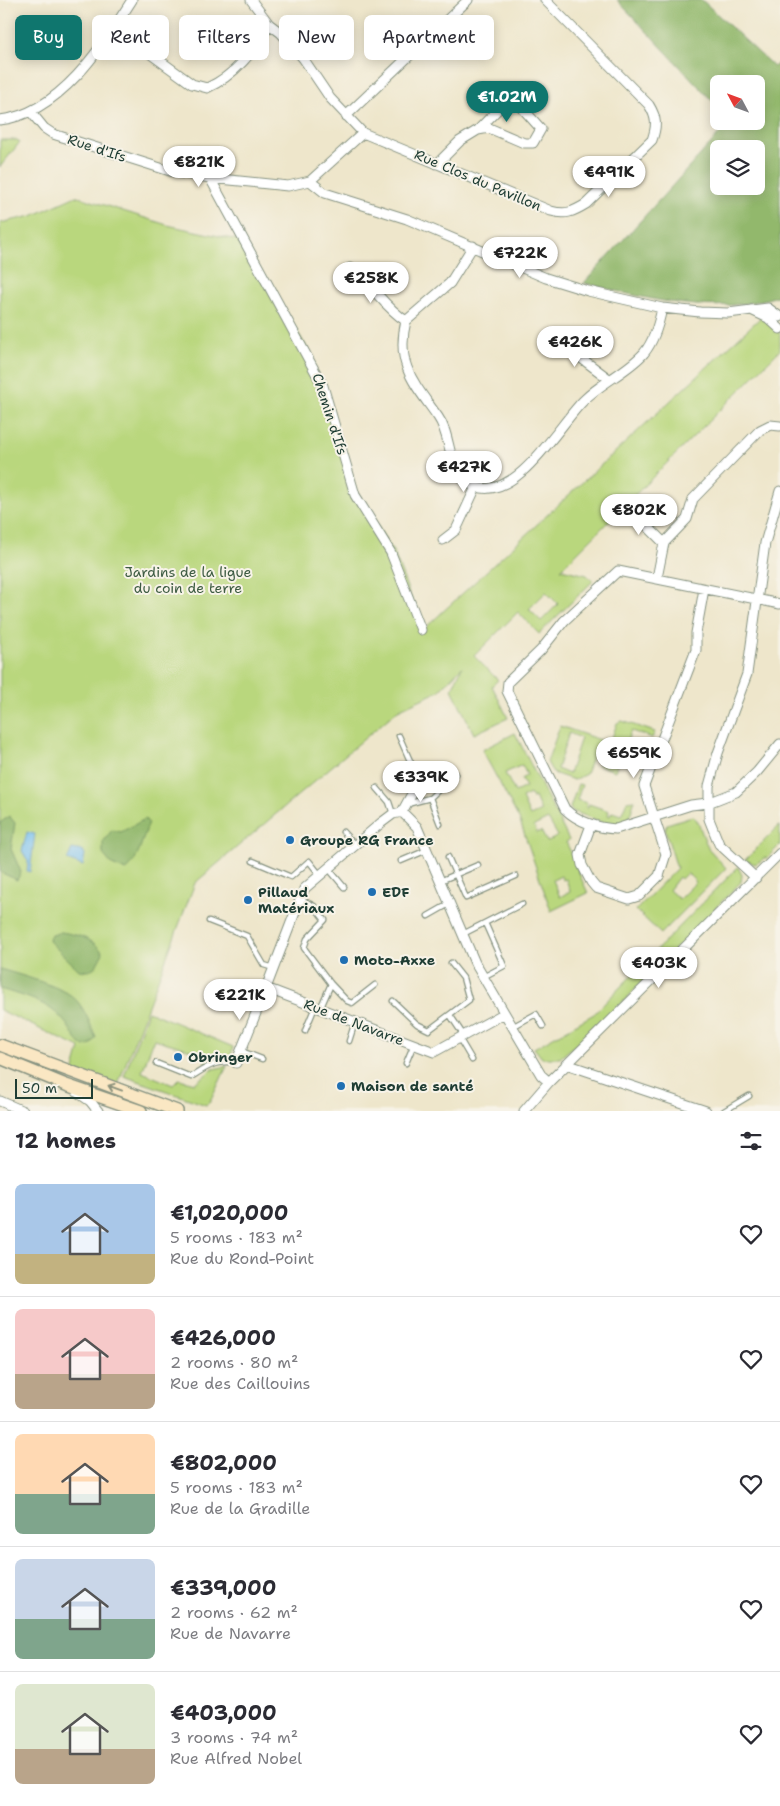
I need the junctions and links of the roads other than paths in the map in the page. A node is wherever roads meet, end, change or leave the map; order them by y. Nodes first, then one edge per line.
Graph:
1 (132, 0) edge
2 (251, 0) edge
3 (468, 0) edge
4 (545, 0) edge
5 (122, 15) edge
6 (262, 15) edge
7 (269, 24) edge
8 (92, 56) edge
9 (159, 60) edge
10 (244, 60) edge
11 (31, 112) junction
12 (346, 116) junction
13 (0, 120) edge
14 (478, 130) junction
15 (363, 133) junction
16 (437, 164) junction
17 (210, 178) junction
18 (310, 181) junction
19 (474, 246) junction
20 (350, 268) dead end
21 (662, 308) junction
22 (751, 310) junction
23 (780, 317) edge
24 (406, 321) junction
25 (780, 329) edge
26 (548, 343) dead end
27 (609, 379) junction
28 (780, 426) edge
29 (476, 487) junction
30 (780, 491) edge
31 (630, 509) dead end
32 (443, 540) dead end
33 (664, 543) junction
34 (657, 578) junction
35 (704, 589) junction
36 (758, 600) junction
37 (780, 604) edge
38 (421, 630) dead end
39 (400, 736) dead end
40 (780, 744) edge
41 (455, 774) dead end
42 (419, 781) joint
43 (377, 788) dead end
44 (430, 798) junction
45 (708, 803) junction
46 (407, 804) junction
47 (398, 813) junction
48 (654, 817) junction
49 (440, 824) dead end
50 (592, 825) junction
51 (343, 832) dead end
52 (355, 845) junction
53 (427, 850) junction
54 (780, 854) edge
55 (448, 857) dead end
56 (253, 861) dead end
57 (401, 861) dead end
58 (478, 865) dead end
59 (324, 872) junction
60 (456, 875) junction
61 (516, 876) dead end
62 (756, 878) junction
63 (440, 882) junction
64 (344, 887) dead end
65 (300, 899) junction
66 (449, 904) junction
67 (522, 904) dead end
68 (428, 916) dead end
69 (208, 921) dead end
70 (485, 923) junction
71 (462, 934) junction
72 (451, 963) dead end
73 (274, 968) junction
74 (483, 978) junction
75 (331, 984) junction
76 (375, 985) dead end
77 (266, 988) junction
78 (393, 1001) dead end
79 (317, 1008) junction
80 (503, 1014) junction
81 (450, 1015) junction
82 (356, 1022) junction
83 (543, 1026) dead end
84 (511, 1028) junction
85 (305, 1031) dead end
86 (462, 1037) junction
87 (349, 1041) dead end
88 (414, 1044) junction
89 (0, 1045) edge
90 (241, 1052) junction
91 (0, 1058) edge
92 (262, 1059) dead end
93 (472, 1060) dead end
94 (156, 1063) dead end
95 (236, 1063) joint
96 (406, 1063) dead end
97 (566, 1064) junction
98 (548, 1082) junction
99 (66, 1085) junction
100 (749, 1096) dead end
101 (0, 1101) edge
102 (23, 1111) edge
103 (98, 1111) edge
104 (141, 1111) edge
105 (177, 1111) edge
106 (524, 1111) edge
107 (706, 1111) edge
108 (724, 1111) edge

1 - 5 street
2 - 6 street
3 - 12 street
4 - 16 street, Rue Clos du Pavillon
7 - 12 street
8 - 11 street
9 - 10 street
11 - 13 street
11 - 17 street, Rue d'Ifs
12 - 15 street
14 - 14 street
14 - 16 street
15 - 16 street, Rue Clos du Pavillon
15 - 18 street
17 - 18 street, Rue d'Ifs
17 - 38 street, Chemin d'Ifs
18 - 19 street
19 - 21 street
19 - 24 street
20 - 24 street
21 - 22 street
21 - 27 street
22 - 23 street
22 - 25 street
24 - 29 street
26 - 27 street
27 - 29 street
28 - 33 street
29 - 32 street
30 - 36 street
31 - 33 street
33 - 34 street
34 - 35 street
34 - 50 street
35 - 36 street
35 - 48 street
36 - 37 street
36 - 45 street
39 - 42 lane
40 - 45 street
41 - 44 lane
42 - 46 street
43 - 47 lane
44 - 46 lane
44 - 49 lane
45 - 48 street
45 - 62 street
46 - 47 street
47 - 52 street
47 - 53 street
48 - 50 street
48 - 50 street
51 - 52 lane
52 - 59 street
53 - 57 lane
53 - 63 street
54 - 62 street
55 - 60 lane
56 - 59 lane
58 - 60 lane
59 - 64 lane
59 - 65 street
60 - 61 lane
60 - 63 lane
62 - 97 street
63 - 66 street
65 - 73 street
65 - 75 lane
66 - 68 lane
66 - 71 street
67 - 70 lane
69 - 73 lane
70 - 71 lane
70 - 74 lane
71 - 74 street
72 - 81 lane
73 - 77 street
74 - 80 street
75 - 76 lane
75 - 79 lane
77 - 79 street, Rue de Navarre
77 - 90 street
78 - 81 lane
79 - 82 street, Rue de Navarre
79 - 85 lane
80 - 84 street
80 - 86 street, Rue de Navarre
81 - 86 lane
82 - 87 lane
82 - 88 street, Rue de Navarre
83 - 84 lane
84 - 98 street
86 - 88 street, Rue de Navarre
86 - 93 lane
88 - 96 lane
105 -> 89 main road
90 - 92 lane
90 - 95 street
91 - 99 main road
94 - 95 lane
97 - 98 street
97 - 107 street
98 - 106 street
99 - 103 street
99 - 104 main road
100 - 108 lane
101 - 102 street

